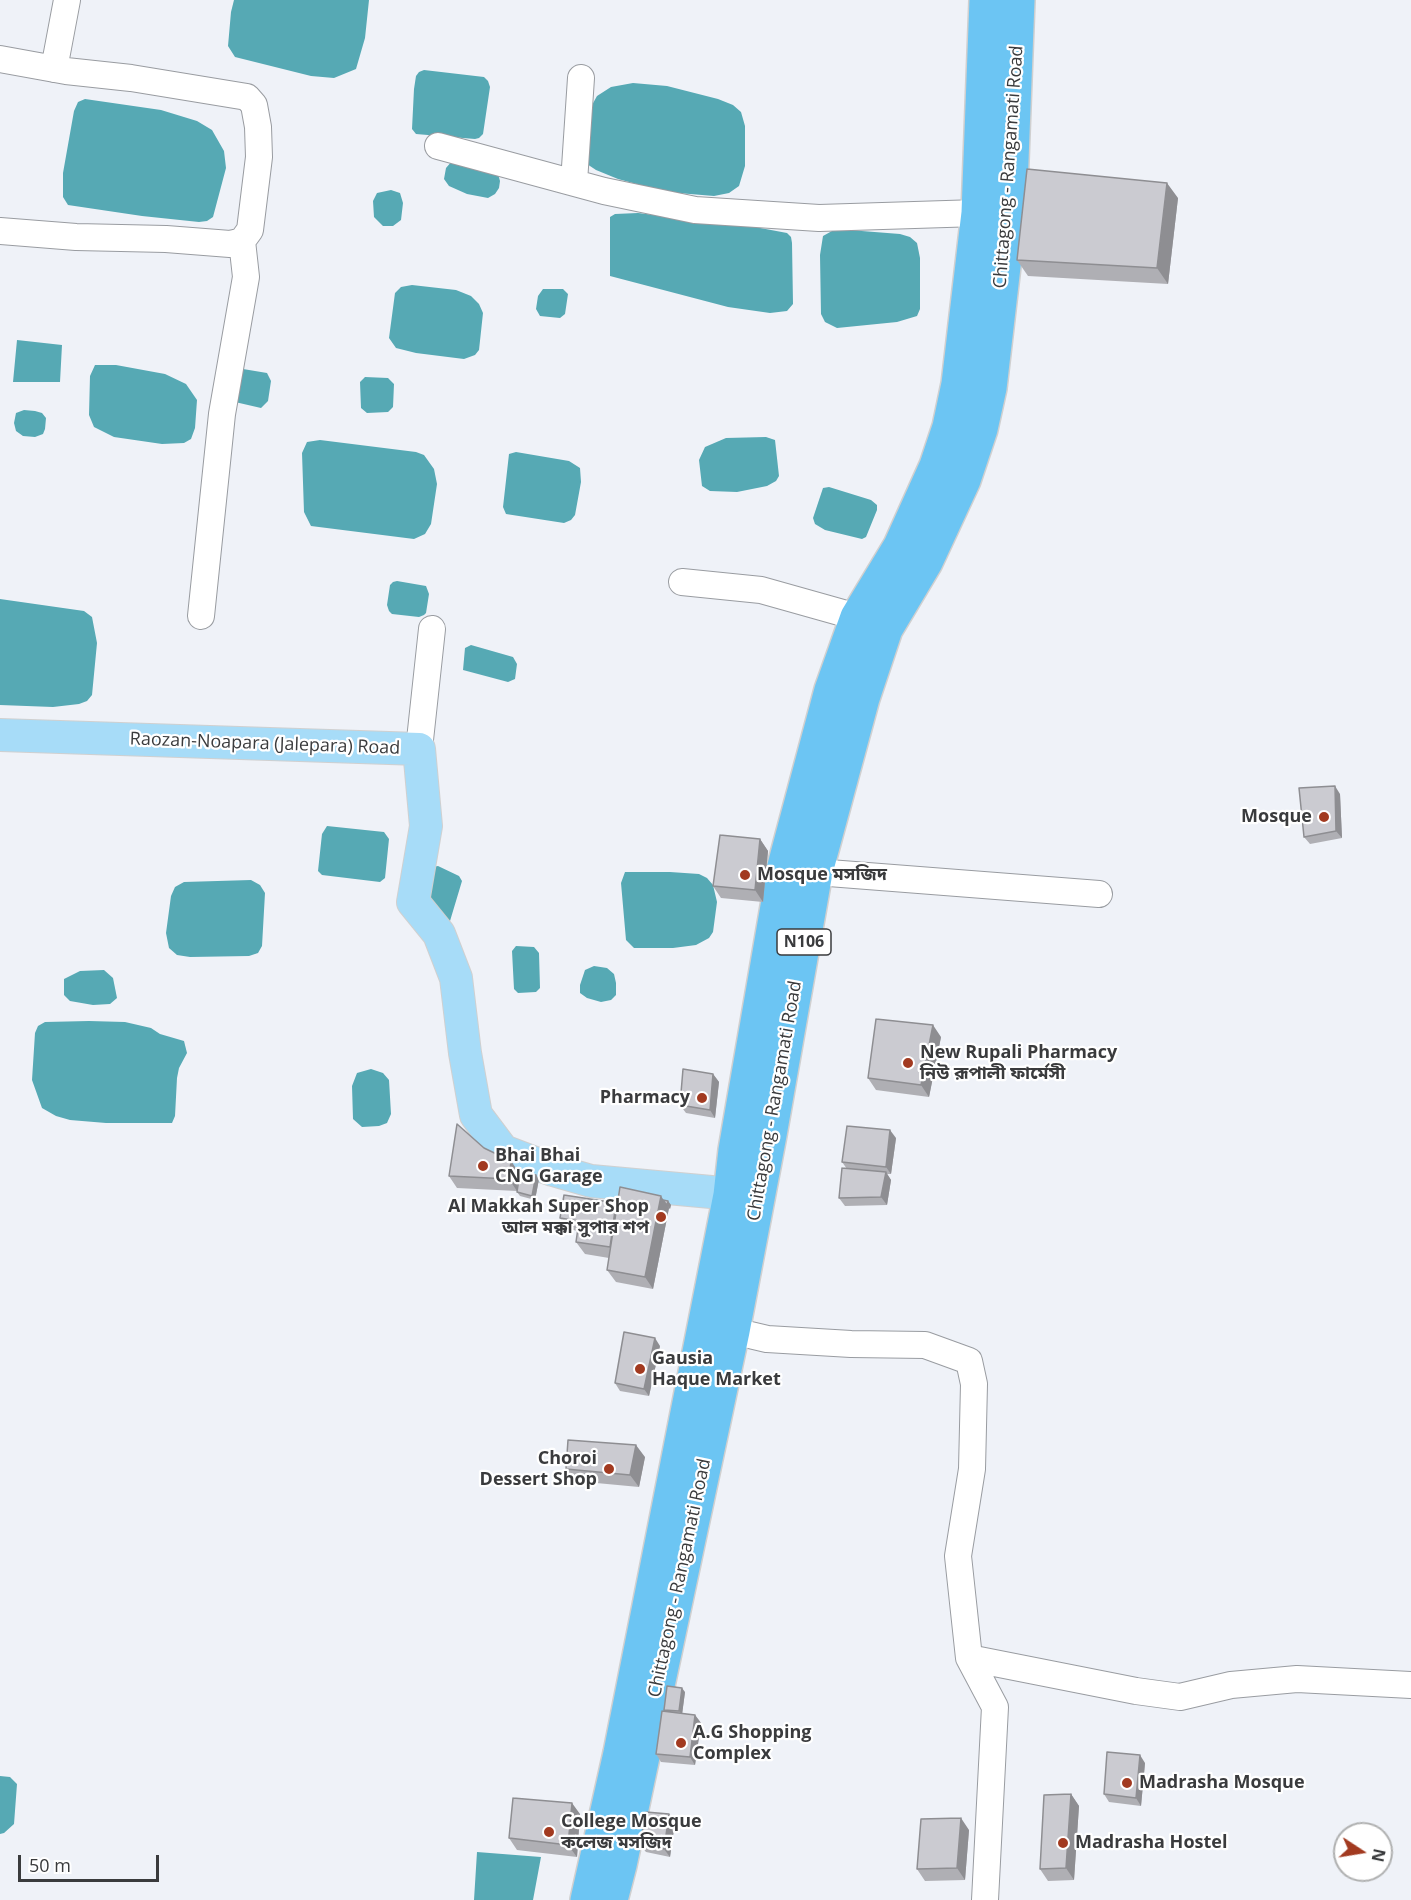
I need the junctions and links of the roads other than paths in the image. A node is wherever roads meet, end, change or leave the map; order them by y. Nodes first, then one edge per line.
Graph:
1 (67, 0) edge
2 (986, 0) edge
3 (1018, 0) edge
4 (0, 59) edge
5 (54, 69) junction
6 (581, 78) dead end
7 (438, 146) dead end
8 (574, 182) junction
9 (978, 213) junction
10 (0, 231) edge
11 (242, 241) junction
12 (682, 582) dead end
13 (201, 616) dead end
14 (857, 618) junction
15 (432, 629) dead end
16 (0, 735) edge
17 (419, 749) junction
18 (816, 872) junction
19 (1099, 894) dead end
20 (744, 1195) junction
21 (733, 1330) junction
22 (969, 1658) junction
23 (1411, 1685) edge
24 (587, 1900) edge
25 (611, 1900) edge
26 (985, 1900) edge

1 - 5 street
2 - 9 highway, Chittagong - Rangamati Road / N106
3 - 18 highway, Chittagong - Rangamati Road / N106
4 - 5 street
5 - 11 street
6 - 8 street
7 - 8 street
8 - 9 street
9 - 14 highway, Chittagong - Rangamati Road / N106
10 - 11 street
11 - 13 street
12 - 14 street
14 - 20 highway, Chittagong - Rangamati Road / N106
15 - 17 street
16 - 17 main road, Raozan-Noapara (Jalepara) Road
17 - 20 main road, Raozan-Noapara (Jalepara) Road
18 - 19 street
18 - 20 highway, Chittagong - Rangamati Road / N106
20 - 21 highway, Chittagong - Rangamati Road / N106
20 - 24 highway, Chittagong - Rangamati Road / N106
21 - 22 street
21 - 25 highway, Chittagong - Rangamati Road / N106
22 - 23 street
22 - 26 street

